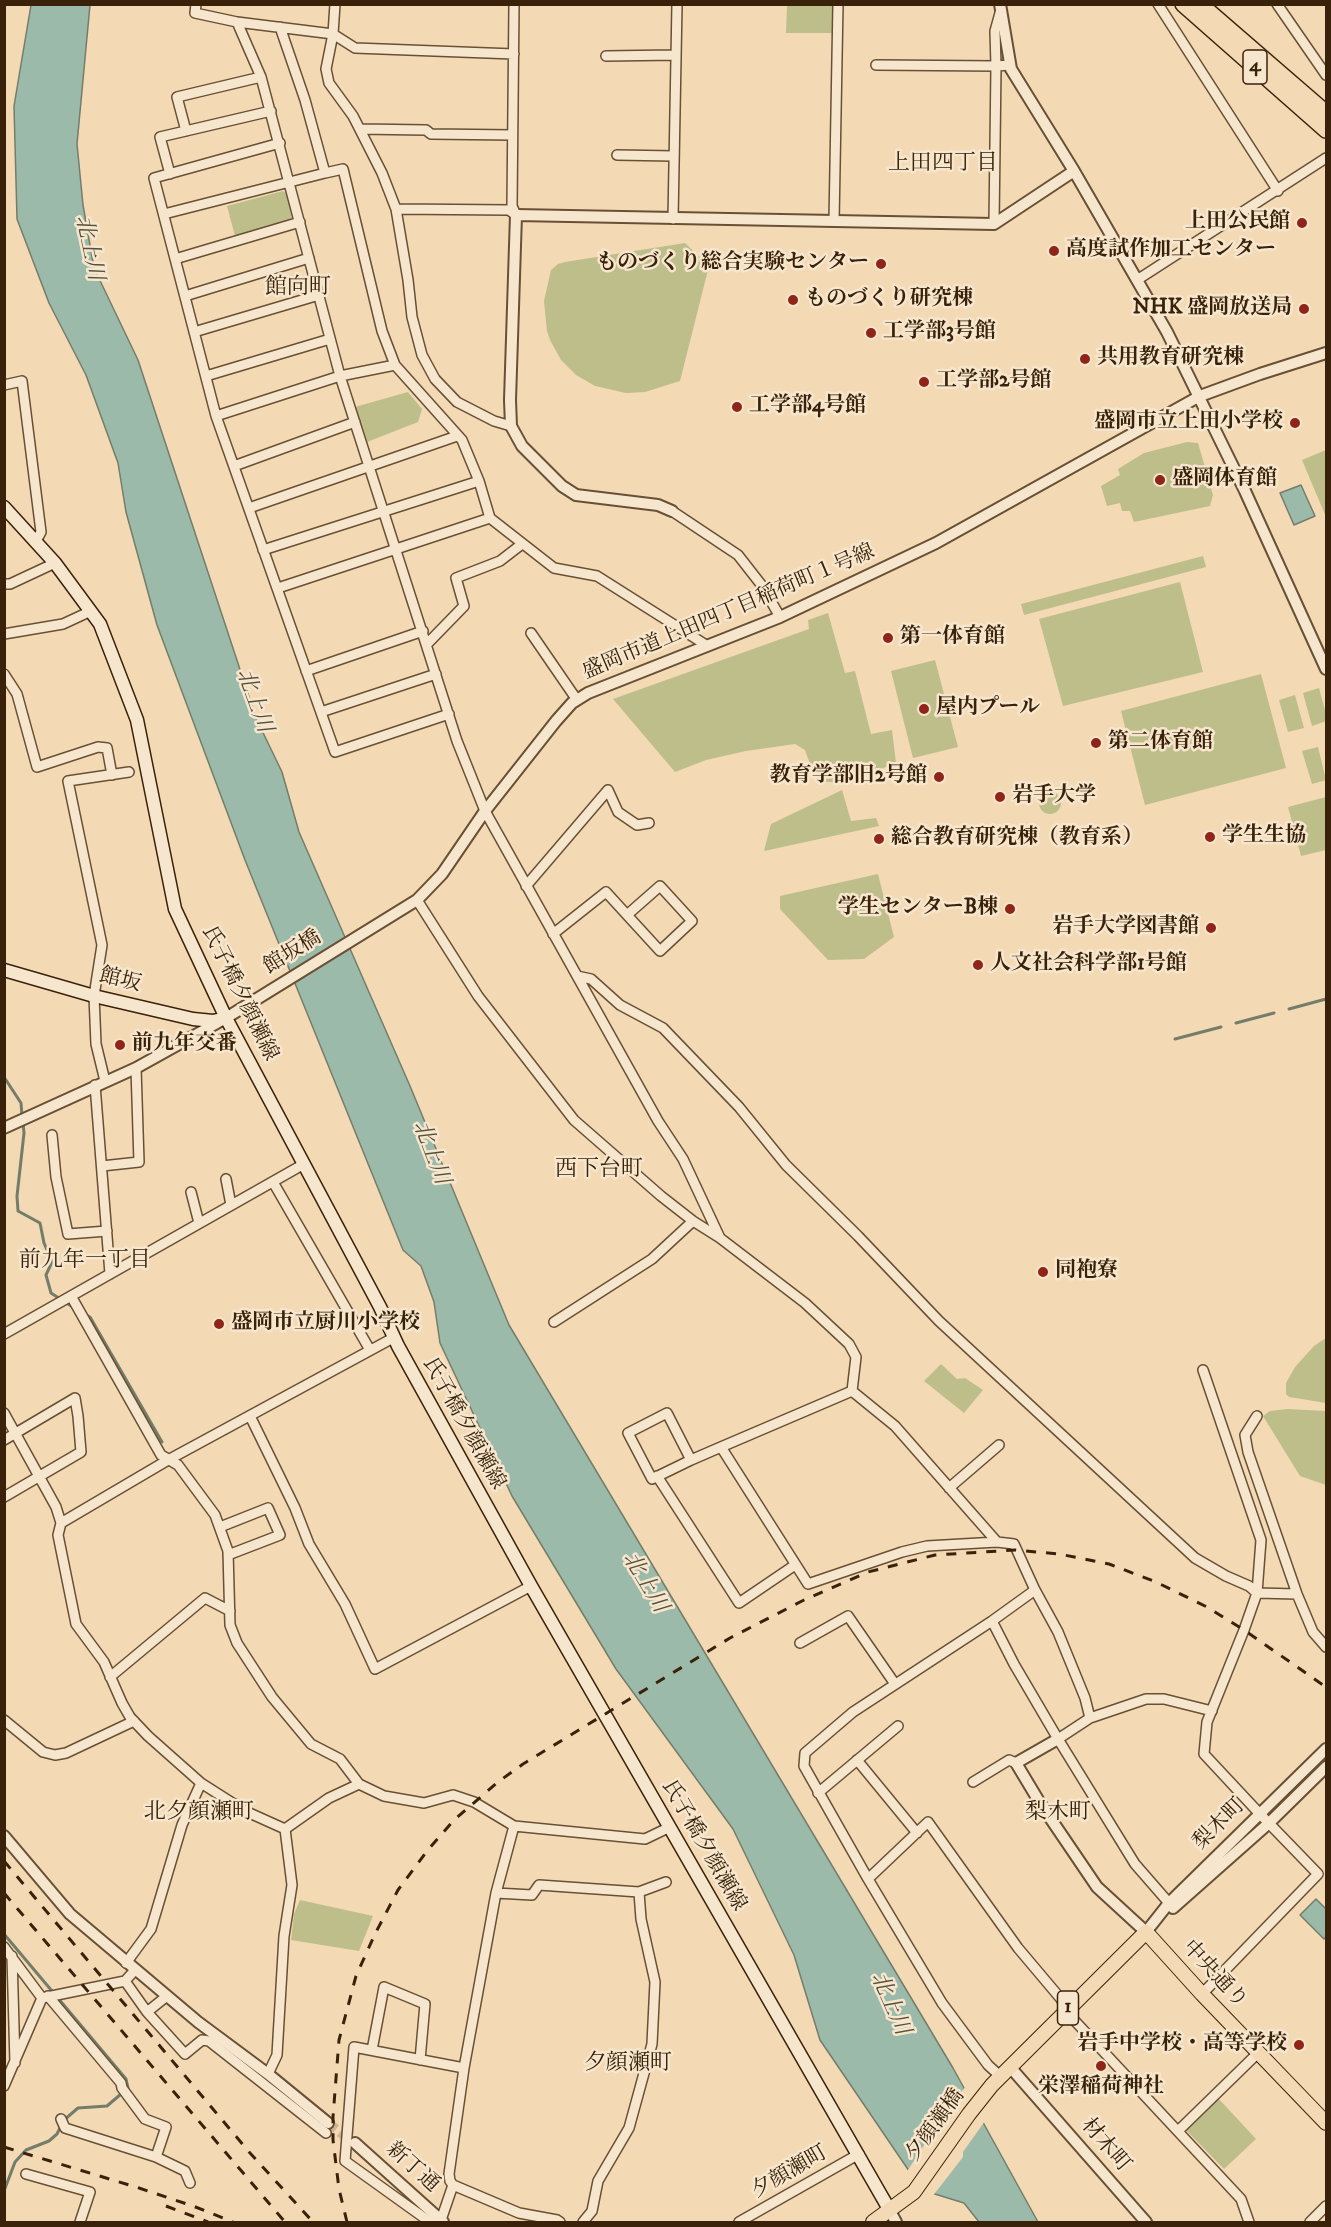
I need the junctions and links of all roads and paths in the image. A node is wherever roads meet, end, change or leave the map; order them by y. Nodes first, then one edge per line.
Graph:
1 (196, 4) edge
2 (335, 4) edge
3 (514, 4) edge
4 (676, 4) edge
5 (838, 4) edge
6 (1158, 4) edge
7 (1183, 4) edge
8 (1200, 4) edge
9 (1277, 4) edge
10 (1000, 9) edge
11 (237, 22) junction
12 (280, 27) junction
13 (333, 34) junction
14 (513, 54) junction
15 (675, 55) junction
16 (606, 56) dead end
17 (876, 65) dead end
18 (1010, 65) junction
19 (996, 66) junction
20 (1326, 75) edge
21 (261, 77) junction
22 (271, 111) junction
23 (1326, 113) edge
24 (360, 129) junction
25 (1326, 130) edge
26 (186, 131) junction
27 (512, 135) junction
28 (280, 143) junction
29 (617, 155) dead end
30 (673, 156) junction
31 (1326, 158) edge
32 (1074, 171) junction
33 (325, 173) junction
34 (170, 174) junction
35 (289, 181) junction
36 (1278, 191) junction
37 (396, 208) junction
38 (164, 214) junction
39 (516, 216) junction
40 (673, 219) junction
41 (834, 220) junction
42 (300, 222) junction
43 (994, 224) junction
44 (309, 258) junction
45 (175, 259) junction
46 (1137, 280) junction
47 (319, 295) junction
48 (185, 296) junction
49 (194, 332) junction
50 (330, 339) junction
51 (1326, 353) edge
52 (395, 365) junction
53 (206, 376) junction
54 (340, 376) junction
55 (4, 385) edge
56 (1200, 396) junction
57 (216, 416) junction
58 (355, 422) junction
59 (511, 426) junction
60 (457, 436) junction
61 (234, 465) junction
62 (369, 467) junction
63 (479, 481) junction
64 (4, 507) edge
65 (249, 508) junction
66 (384, 511) junction
67 (672, 511) joint
68 (489, 518) junction
69 (36, 541) junction
70 (522, 544) junction
71 (396, 549) junction
72 (264, 550) junction
73 (55, 562) junction
74 (4, 584) edge
75 (278, 588) junction
76 (91, 611) junction
77 (780, 617) junction
78 (423, 631) junction
79 (531, 633) dead end
80 (4, 634) edge
81 (427, 644) junction
82 (706, 645) junction
83 (1326, 669) edge
84 (306, 671) junction
85 (4, 674) edge
86 (436, 674) junction
87 (576, 700) junction
88 (321, 712) junction
89 (449, 714) junction
90 (129, 772) dead end
91 (112, 775) junction
92 (484, 812) junction
93 (649, 823) dead end
94 (526, 886) junction
95 (417, 900) junction
96 (627, 915) junction
97 (380, 922) joint
98 (553, 934) junction
99 (4, 970) edge
100 (577, 976) junction
101 (94, 996) junction
102 (226, 1018) junction
103 (136, 1068) junction
104 (100, 1083) junction
105 (4, 1128) edge
106 (52, 1135) dead end
107 (304, 1164) junction
108 (102, 1166) junction
109 (226, 1179) dead end
110 (273, 1182) junction
111 (191, 1192) dead end
112 (231, 1205) junction
113 (693, 1221) junction
114 (199, 1223) junction
115 (108, 1231) junction
116 (720, 1238) junction
117 (111, 1274) junction
118 (71, 1296) junction
119 (554, 1322) dead end
120 (4, 1334) edge
121 (393, 1338) junction
122 (370, 1350) junction
123 (1203, 1370) dead end
124 (852, 1391) junction
125 (4, 1413) edge
126 (249, 1416) junction
127 (1257, 1416) dead end
128 (16, 1433) junction
129 (4, 1440) edge
130 (999, 1445) dead end
131 (721, 1447) junction
132 (168, 1460) junction
133 (691, 1460) junction
134 (657, 1476) junction
135 (40, 1477) junction
136 (949, 1488) junction
137 (4, 1497) edge
138 (61, 1523) junction
139 (220, 1527) junction
140 (997, 1542) junction
141 (228, 1555) junction
142 (795, 1565) junction
143 (531, 1586) junction
144 (1035, 1590) junction
145 (1257, 1593) junction
146 (1297, 1594) junction
147 (230, 1611) junction
148 (992, 1621) junction
149 (800, 1643) dead end
150 (1326, 1647) edge
151 (110, 1677) junction
152 (895, 1684) junction
153 (1212, 1711) junction
154 (1090, 1718) junction
155 (4, 1719) edge
156 (134, 1721) junction
157 (898, 1726) dead end
158 (1058, 1739) junction
159 (1326, 1749) edge
160 (857, 1760) junction
161 (1016, 1763) junction
162 (1326, 1767) edge
163 (973, 1782) dead end
164 (201, 1783) junction
165 (359, 1784) junction
166 (818, 1793) junction
167 (1259, 1814) junction
168 (1269, 1823) junction
169 (513, 1826) junction
170 (670, 1827) junction
171 (285, 1829) junction
172 (917, 1833) junction
173 (4, 1836) edge
174 (1318, 1874) junction
175 (868, 1880) junction
176 (666, 1882) dead end
177 (1326, 1882) edge
178 (639, 1892) junction
179 (496, 1893) junction
180 (1169, 1903) junction
181 (1146, 1932) junction
182 (4, 1947) edge
183 (12, 1956) junction
184 (131, 1967) junction
185 (125, 1981) junction
186 (1202, 1994) junction
187 (166, 1996) junction
188 (45, 1997) junction
189 (1066, 2010) junction
190 (147, 2012) junction
191 (372, 2050) junction
192 (1259, 2052) junction
193 (420, 2060) junction
194 (15, 2063) junction
195 (464, 2068) junction
196 (268, 2074) junction
197 (1001, 2077) junction
198 (4, 2086) edge
199 (1326, 2123) edge
200 (63, 2124) dead end
201 (327, 2128) joint
202 (1179, 2130) junction
203 (355, 2143) tunnel mouth
204 (859, 2154) junction
205 (156, 2157) junction
206 (26, 2174) dead end
207 (190, 2183) dead end
208 (453, 2185) junction
209 (1326, 2206) edge
210 (890, 2209) junction
211 (437, 2222) edge
212 (80, 2223) edge
213 (560, 2223) edge
214 (583, 2223) edge
215 (739, 2223) edge
216 (873, 2223) edge
217 (896, 2223) edge
218 (1146, 2223) edge
219 (1249, 2223) edge
220 (1310, 2223) edge

1 - 11 street
2 - 13 street
3 - 14 street
4 - 15 street
5 - 41 street
6 - 36 street
7 - 25 highway, 4
8 - 23 highway, 4
9 - 20 street
10 - 18 street
10 - 19 street
11 - 12 street
11 - 21 street
12 - 13 street
12 - 33 street
13 - 14 street
13 - 24 street
14 - 27 street
15 - 16 street
15 - 30 street
17 - 19 street
18 - 19 street
18 - 32 street
19 - 43 street
21 - 22 street
21 - 26 street
22 - 26 street
22 - 28 street
24 - 27 street
24 - 37 street
26 - 34 street
27 - 39 street
28 - 34 street
28 - 35 street
29 - 30 street
30 - 40 street
31 - 36 street
32 - 43 street
32 - 46 street
33 - 35 street
33 - 52 street
34 - 38 street
35 - 38 street
35 - 42 street
36 - 46 street
37 - 39 street
37 - 59 street
38 - 45 street
39 - 40 street
39 - 59 street
40 - 41 street
41 - 43 street
42 - 44 street
42 - 45 street
44 - 47 street
44 - 48 street
45 - 48 street
46 - 56 street
47 - 49 street
47 - 50 street
48 - 49 street
49 - 53 street
50 - 53 street
50 - 54 street
51 - 56 street, 盛岡市道上田四丁目稲荷町１号線
52 - 54 street
52 - 60 street
53 - 57 street
54 - 57 street
54 - 58 street
55 - 69 street
56 - 77 street, 盛岡市道上田四丁目稲荷町１号線
56 - 83 street
57 - 61 street
58 - 61 street
58 - 62 street
59 - 67 street
60 - 62 street
60 - 63 street
61 - 65 street
62 - 65 street
62 - 66 street
63 - 66 street
63 - 68 street
64 - 69 main road, 氏子橋夕顔瀬線
65 - 72 street
66 - 71 street
66 - 72 street
67 - 77 street
68 - 70 street
68 - 71 street
69 - 73 main road, 氏子橋夕顔瀬線
70 - 81 street
70 - 82 street
71 - 75 street
71 - 78 street
72 - 75 street
73 - 74 street
73 - 76 main road, 氏子橋夕顔瀬線
75 - 84 street
76 - 80 street
76 - 102 main road, 氏子橋夕顔瀬線
77 - 82 street, 盛岡市道上田四丁目稲荷町１号線
78 - 81 street
78 - 84 street
79 - 87 street
81 - 86 street
82 - 87 street, 盛岡市道上田四丁目稲荷町１号線
84 - 88 street
85 - 91 street
86 - 88 street
86 - 89 street
87 - 92 street, 盛岡市道上田四丁目稲荷町１号線
88 - 89 street
89 - 92 street
90 - 91 street
91 - 101 street
92 - 94 street
92 - 95 street, 盛岡市道上田四丁目稲荷町１号線
93 - 94 street
94 - 98 street
95 - 97 street, 盛岡市道上田四丁目稲荷町１号線
95 - 113 street
96 - 96 street
96 - 98 street
97 - 102 street, 館坂橋
98 - 100 street
99 - 101 main road, 館坂
100 - 116 street
100 - 145 street
101 - 102 main road, 館坂
101 - 104 street
102 - 103 street, 館坂橋
102 - 107 main road, 氏子橋夕顔瀬線
103 - 104 street, 館坂橋
103 - 108 street
104 - 105 street, 館坂橋
104 - 108 street
106 - 115 street
107 - 110 street
107 - 121 main road, 氏子橋夕顔瀬線
108 - 115 street
109 - 112 street
110 - 112 street
110 - 122 street
111 - 114 street
112 - 114 street
113 - 116 street
113 - 119 street
114 - 117 street
115 - 117 street
116 - 124 street
117 - 118 street
118 - 120 street
118 - 132 street
121 - 122 street
121 - 143 main road, 氏子橋夕顔瀬線
122 - 126 street
123 - 145 street
124 - 131 street
124 - 136 street
125 - 128 street
126 - 132 street
126 - 143 street
127 - 146 street
128 - 129 street
128 - 135 street
128 - 135 street
130 - 136 street
131 - 133 street
131 - 142 street
132 - 138 street
132 - 139 street
133 - 134 street
133 - 134 street
134 - 142 street
135 - 137 street
135 - 138 street
136 - 140 street
138 - 151 street
139 - 141 street
139 - 141 street
140 - 142 street
140 - 144 street
141 - 147 street
143 - 170 main road, 氏子橋夕顔瀬線
144 - 148 street
144 - 154 street
145 - 146 street
145 - 153 street
146 - 150 street
147 - 151 street
147 - 165 street
148 - 152 street
148 - 158 street
149 - 152 street
151 - 156 street
152 - 166 street
153 - 154 street
153 - 167 street
154 - 158 street
155 - 156 street
156 - 164 street
157 - 160 street
158 - 161 street
158 - 180 street
159 - 167 street, 梨木町
160 - 166 street
160 - 172 street
161 - 163 street
161 - 181 street
162 - 168 street
164 - 171 street
164 - 184 street
165 - 169 street
165 - 171 street
166 - 175 street
167 - 168 street
167 - 180 street, 梨木町
168 - 174 street
168 - 181 street
169 - 170 street
169 - 179 street
170 - 204 main road, 氏子橋夕顔瀬線
171 - 196 street
172 - 175 street
172 - 189 street
173 - 184 street
174 - 177 street
174 - 186 street
175 - 197 street
176 - 178 street
178 - 179 street
178 - 214 street
179 - 195 street
180 - 181 street, 梨木町
181 - 186 main road, 中央通り
181 - 189 main road, 1
182 - 183 street
183 - 188 street
183 - 194 street
184 - 185 street
184 - 187 street
185 - 188 street
185 - 190 street
186 - 192 main road, 中央通り
187 - 190 street
187 - 196 street
188 - 194 street
188 - 205 street
189 - 197 main road, 1
189 - 202 street
190 - 201 street
191 - 193 street
191 - 193 street
191 - 211 street
192 - 199 main road, 中央通り
192 - 202 street
193 - 195 street
194 - 198 street
195 - 208 street
196 - 201 street
197 - 210 main road, 夕顔瀬橋 / 1
197 - 218 street, 材木町
200 - 205 street
202 - 219 street
203 - 211 street, 新丁通
204 - 210 main road, 氏子橋夕顔瀬線
204 - 215 street, 夕顔瀬町
205 - 207 street
206 - 212 street
208 - 211 street
208 - 213 street
209 - 220 street
210 - 216 main road, 1
210 - 217 street

